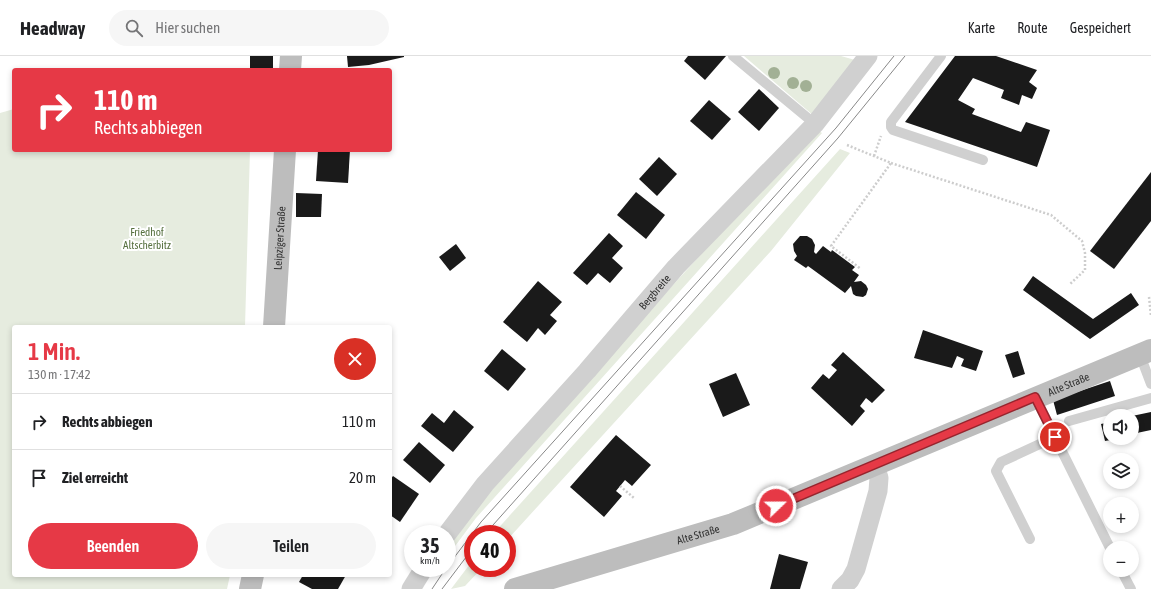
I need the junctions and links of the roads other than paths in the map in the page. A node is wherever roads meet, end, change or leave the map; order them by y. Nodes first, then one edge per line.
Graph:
1 (291, 56) edge
2 (733, 56) edge
3 (868, 56) edge
4 (941, 56) edge
5 (290, 68) edge
6 (815, 124) junction
7 (285, 152) edge
8 (983, 160) dead end
9 (274, 325) edge
10 (1146, 353) edge
11 (1151, 384) edge
12 (1035, 397) junction
13 (1151, 398) edge
14 (1068, 421) dead end
15 (1055, 437) junction
16 (875, 465) junction
17 (454, 525) edge
18 (1030, 538) dead end
19 (1107, 541) edge
20 (253, 577) edge
21 (264, 577) edge
22 (418, 577) edge
23 (1125, 577) edge
24 (250, 589) edge
25 (264, 589) edge
26 (411, 589) edge
27 (515, 589) edge
28 (841, 589) edge
29 (1131, 589) edge

1 - 5 street
2 - 6 lane
3 - 6 street, Bergbreite
4 - 8 lane
6 - 17 street, Bergbreite
7 - 9 street, Leipziger Straße
10 - 11 lane
10 - 12 street, Alte Straße
12 - 15 lane
12 - 16 street, Alte Straße
13 - 14 lane
15 - 18 lane
15 - 19 lane
16 - 27 street, Alte Straße
16 - 28 street
20 - 24 street
21 - 25 street
22 - 26 street
23 - 29 lane

